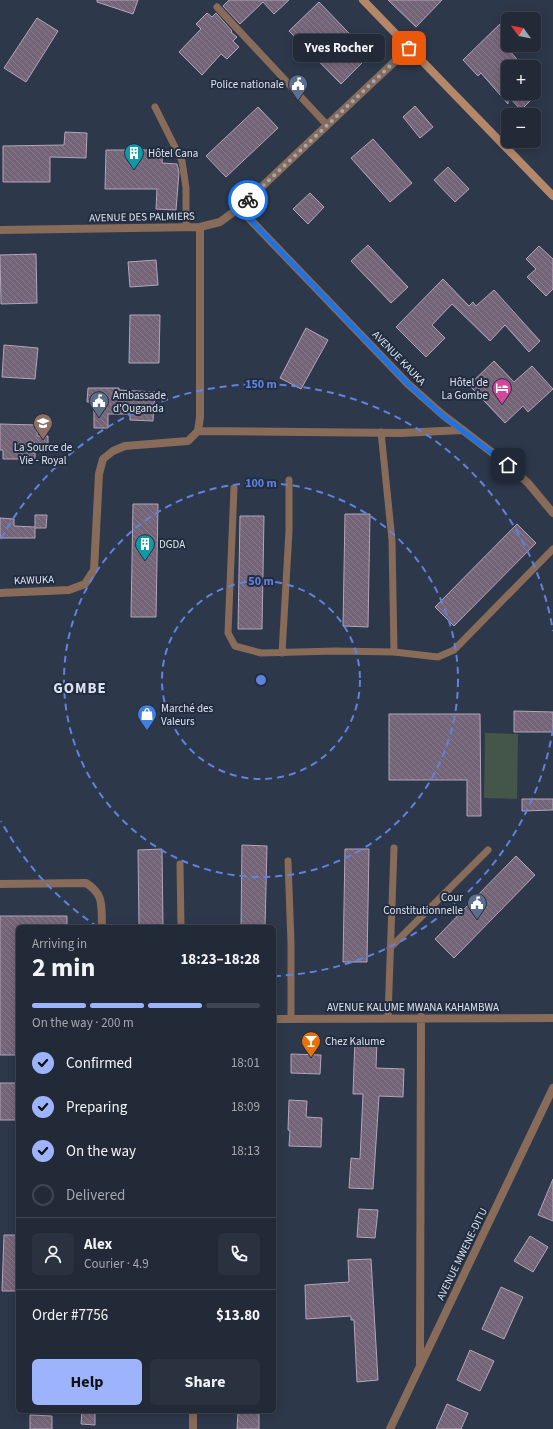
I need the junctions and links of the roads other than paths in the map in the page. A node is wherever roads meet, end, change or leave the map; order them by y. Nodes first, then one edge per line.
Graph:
1 (363, 0) edge
2 (217, 7) dead end
3 (409, 48) junction
4 (155, 107) dead end
5 (327, 125) junction
6 (553, 196) edge
7 (239, 208) junction
8 (186, 227) junction
9 (200, 227) junction
10 (0, 230) edge
11 (463, 430) junction
12 (198, 432) junction
13 (382, 432) junction
14 (289, 480) dead end
15 (234, 488) dead end
16 (553, 513) edge
17 (553, 549) edge
18 (0, 592) edge
19 (394, 652) junction
20 (282, 653) junction
21 (394, 848) dead end
22 (488, 850) dead end
23 (288, 861) dead end
24 (180, 864) dead end
25 (0, 884) edge
26 (102, 925) edge
27 (181, 925) edge
28 (390, 948) junction
29 (388, 1017) junction
30 (421, 1017) junction
31 (553, 1018) edge
32 (276, 1019) edge
33 (291, 1019) junction
34 (553, 1088) edge
35 (420, 1367) junction
36 (193, 1413) edge
37 (193, 1429) edge
38 (390, 1429) edge

1 - 3 street
2 - 5 lane
3 - 5 street, AVENUE DES PALMIERS
3 - 6 street
4 - 8 lane
5 - 7 street, AVENUE DES PALMIERS
7 - 9 street, AVENUE DES PALMIERS
7 - 11 street, AVENUE KAUKA
8 - 9 street, AVENUE DES PALMIERS
8 - 10 street, AVENUE DES PALMIERS
9 - 12 street
11 - 13 street
11 - 16 street, AVENUE KAUKA
12 - 13 street
12 - 18 street, KAWUKA
13 - 19 lane
14 - 20 lane
15 - 20 lane
17 - 19 lane
19 - 20 lane
21 - 28 lane
22 - 28 lane
23 - 33 lane
24 - 27 lane
25 - 26 street
28 - 29 lane
29 - 30 street, AVENUE KALUME MWANA KAHAMBWA
29 - 33 street, AVENUE KALUME MWANA KAHAMBWA
30 - 31 street, AVENUE KALUME MWANA KAHAMBWA
30 - 35 street
32 - 33 street, AVENUE KALUME MWANA KAHAMBWA
34 - 35 street, AVENUE MWENE-DITU
35 - 38 street, AVENUE MWENE-DITU
36 - 37 street

